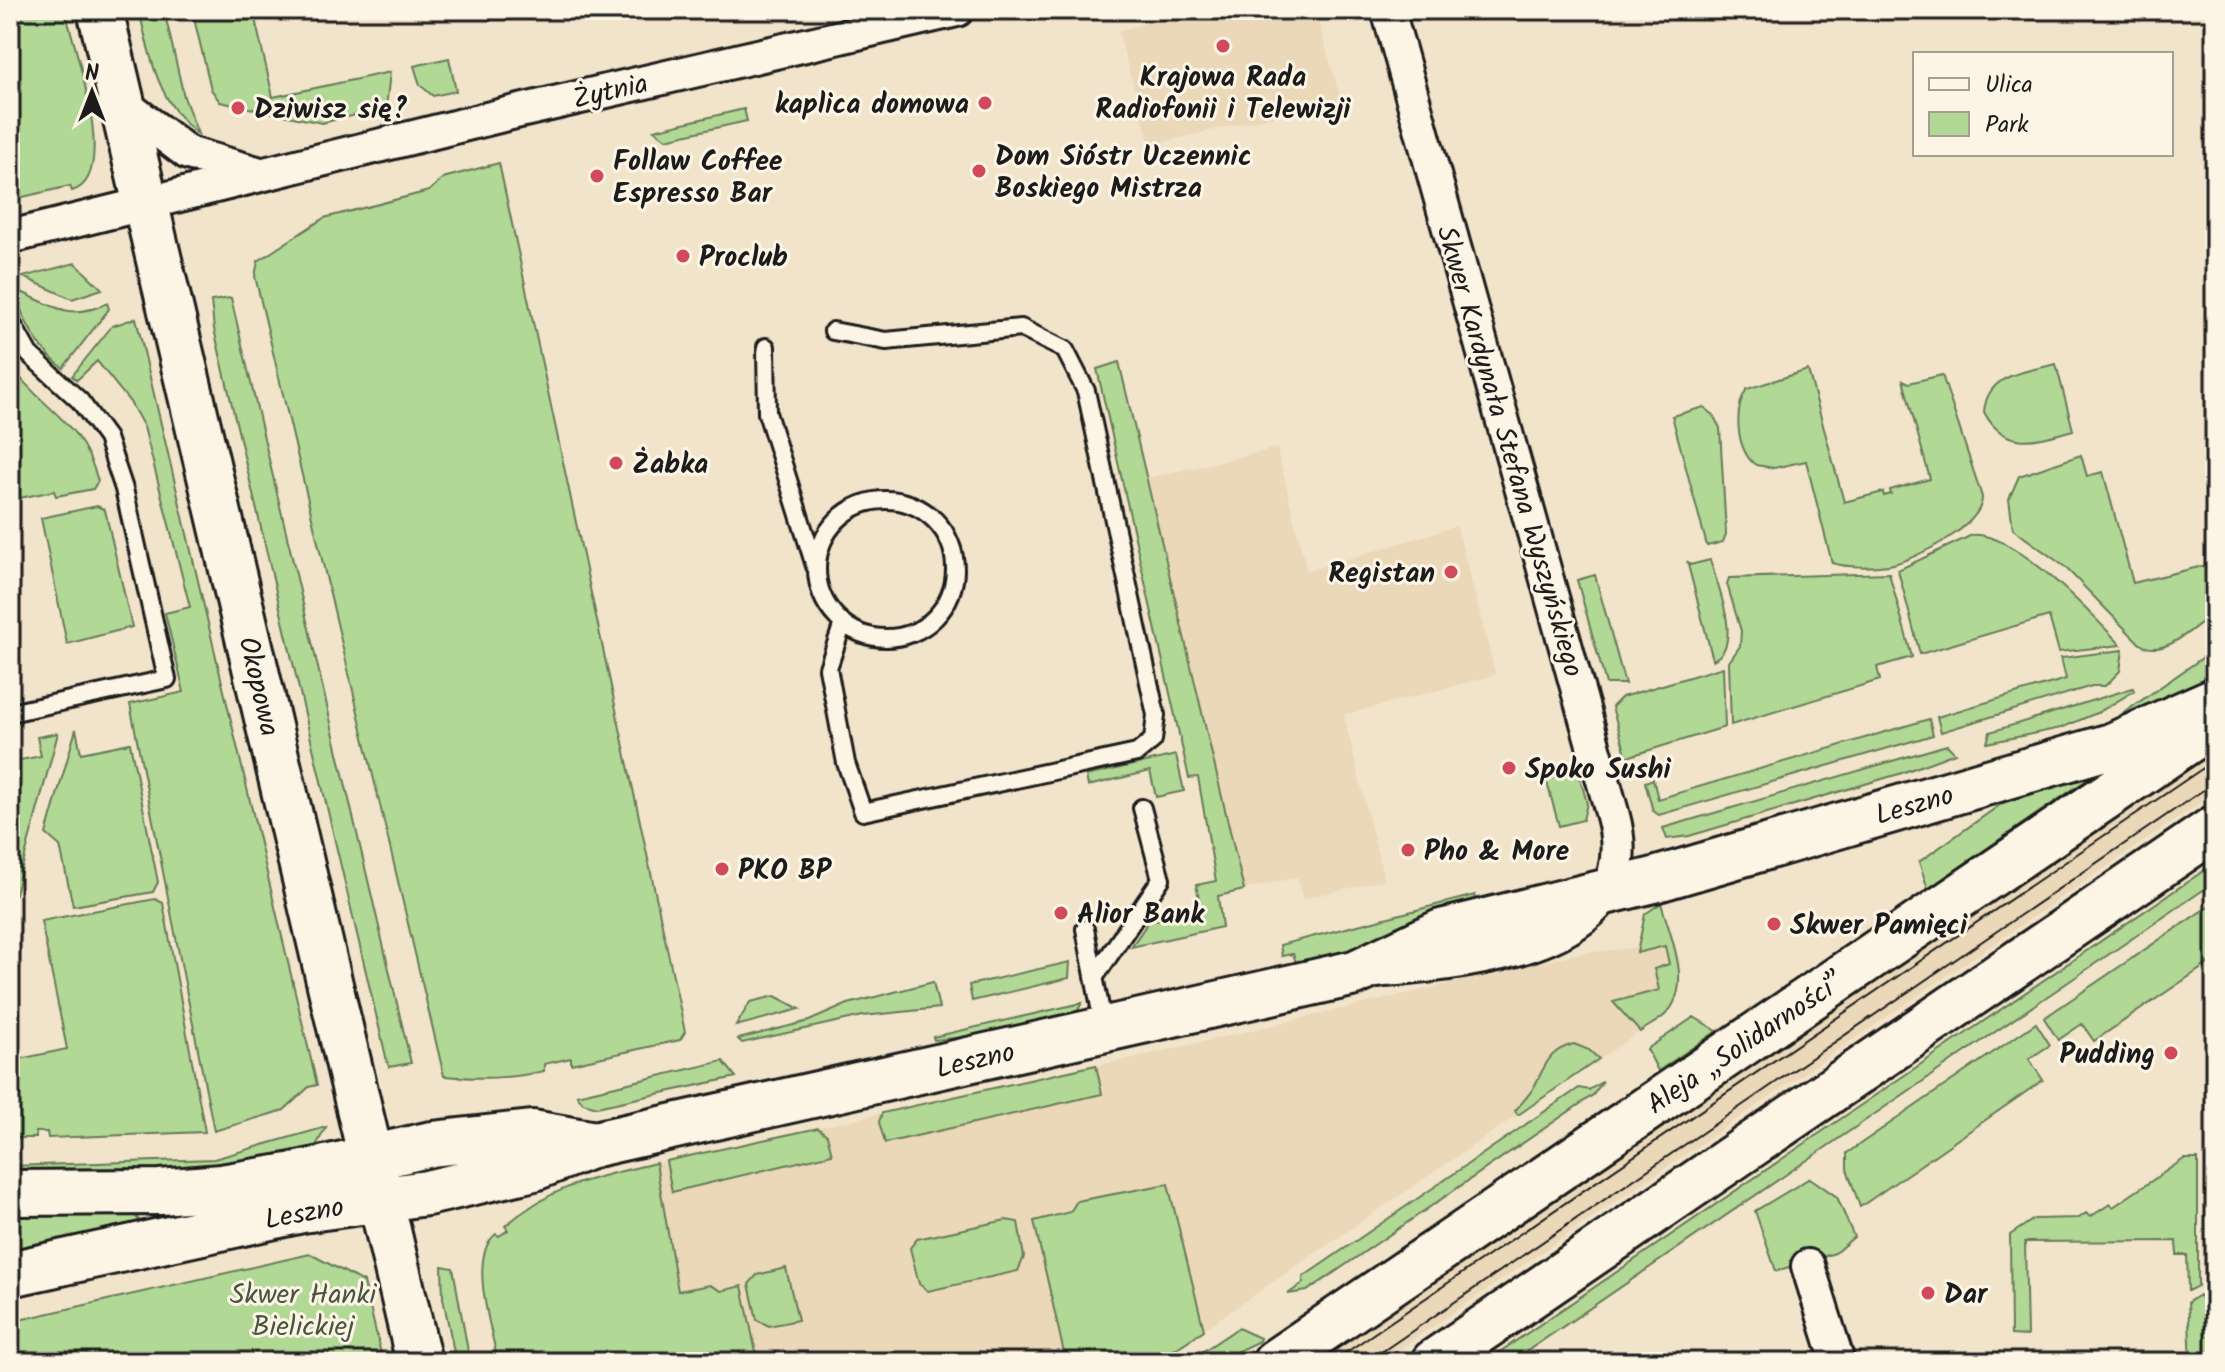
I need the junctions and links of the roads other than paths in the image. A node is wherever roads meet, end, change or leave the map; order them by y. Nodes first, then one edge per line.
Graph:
1 (100, 10) edge
2 (957, 10) edge
3 (1388, 10) edge
4 (891, 17) edge
5 (122, 103) junction
6 (264, 174) junction
7 (146, 204) junction
8 (10, 237) edge
9 (10, 320) edge
10 (833, 331) dead end
11 (766, 347) dead end
12 (817, 571) junction
13 (843, 623) junction
14 (2215, 700) edge
15 (10, 713) edge
16 (2215, 722) edge
17 (1142, 808) dead end
18 (2215, 828) edge
19 (1608, 892) junction
20 (1085, 929) dead end
21 (1096, 975) junction
22 (1104, 1030) junction
23 (595, 1144) junction
24 (371, 1158) junction
25 (10, 1193) edge
26 (381, 1200) junction
27 (1808, 1266) dead end
28 (10, 1274) edge
29 (419, 1362) edge
30 (1275, 1362) edge
31 (1434, 1362) edge
32 (1838, 1362) edge

1 - 5 main road, Okopowa
2 - 4 street, Żytnia
3 - 19 street, Skwer Kardynała Stefana Wyszyńskiego
4 - 6 street, Żytnia
5 - 6 street, Żytnia
5 - 7 main road, Okopowa
6 - 7 street, Żytnia
7 - 8 street, Żytnia
7 - 24 main road, Okopowa
9 - 15 lane
10 - 13 lane
11 - 12 lane
12 - 13 lane
12 - 13 lane
14 - 19 main road, Leszno
16 - 30 main road, Aleja „Solidarności”
17 - 21 lane
18 - 31 main road
19 - 22 main road, Leszno
20 - 21 lane
21 - 22 lane
22 - 23 main road, Leszno
23 - 24 main road, Leszno
23 - 26 main road, Leszno
24 - 25 main road, Leszno
24 - 26 main road, Okopowa
26 - 28 main road, Leszno
26 - 29 main road, Okopowa
27 - 32 street

